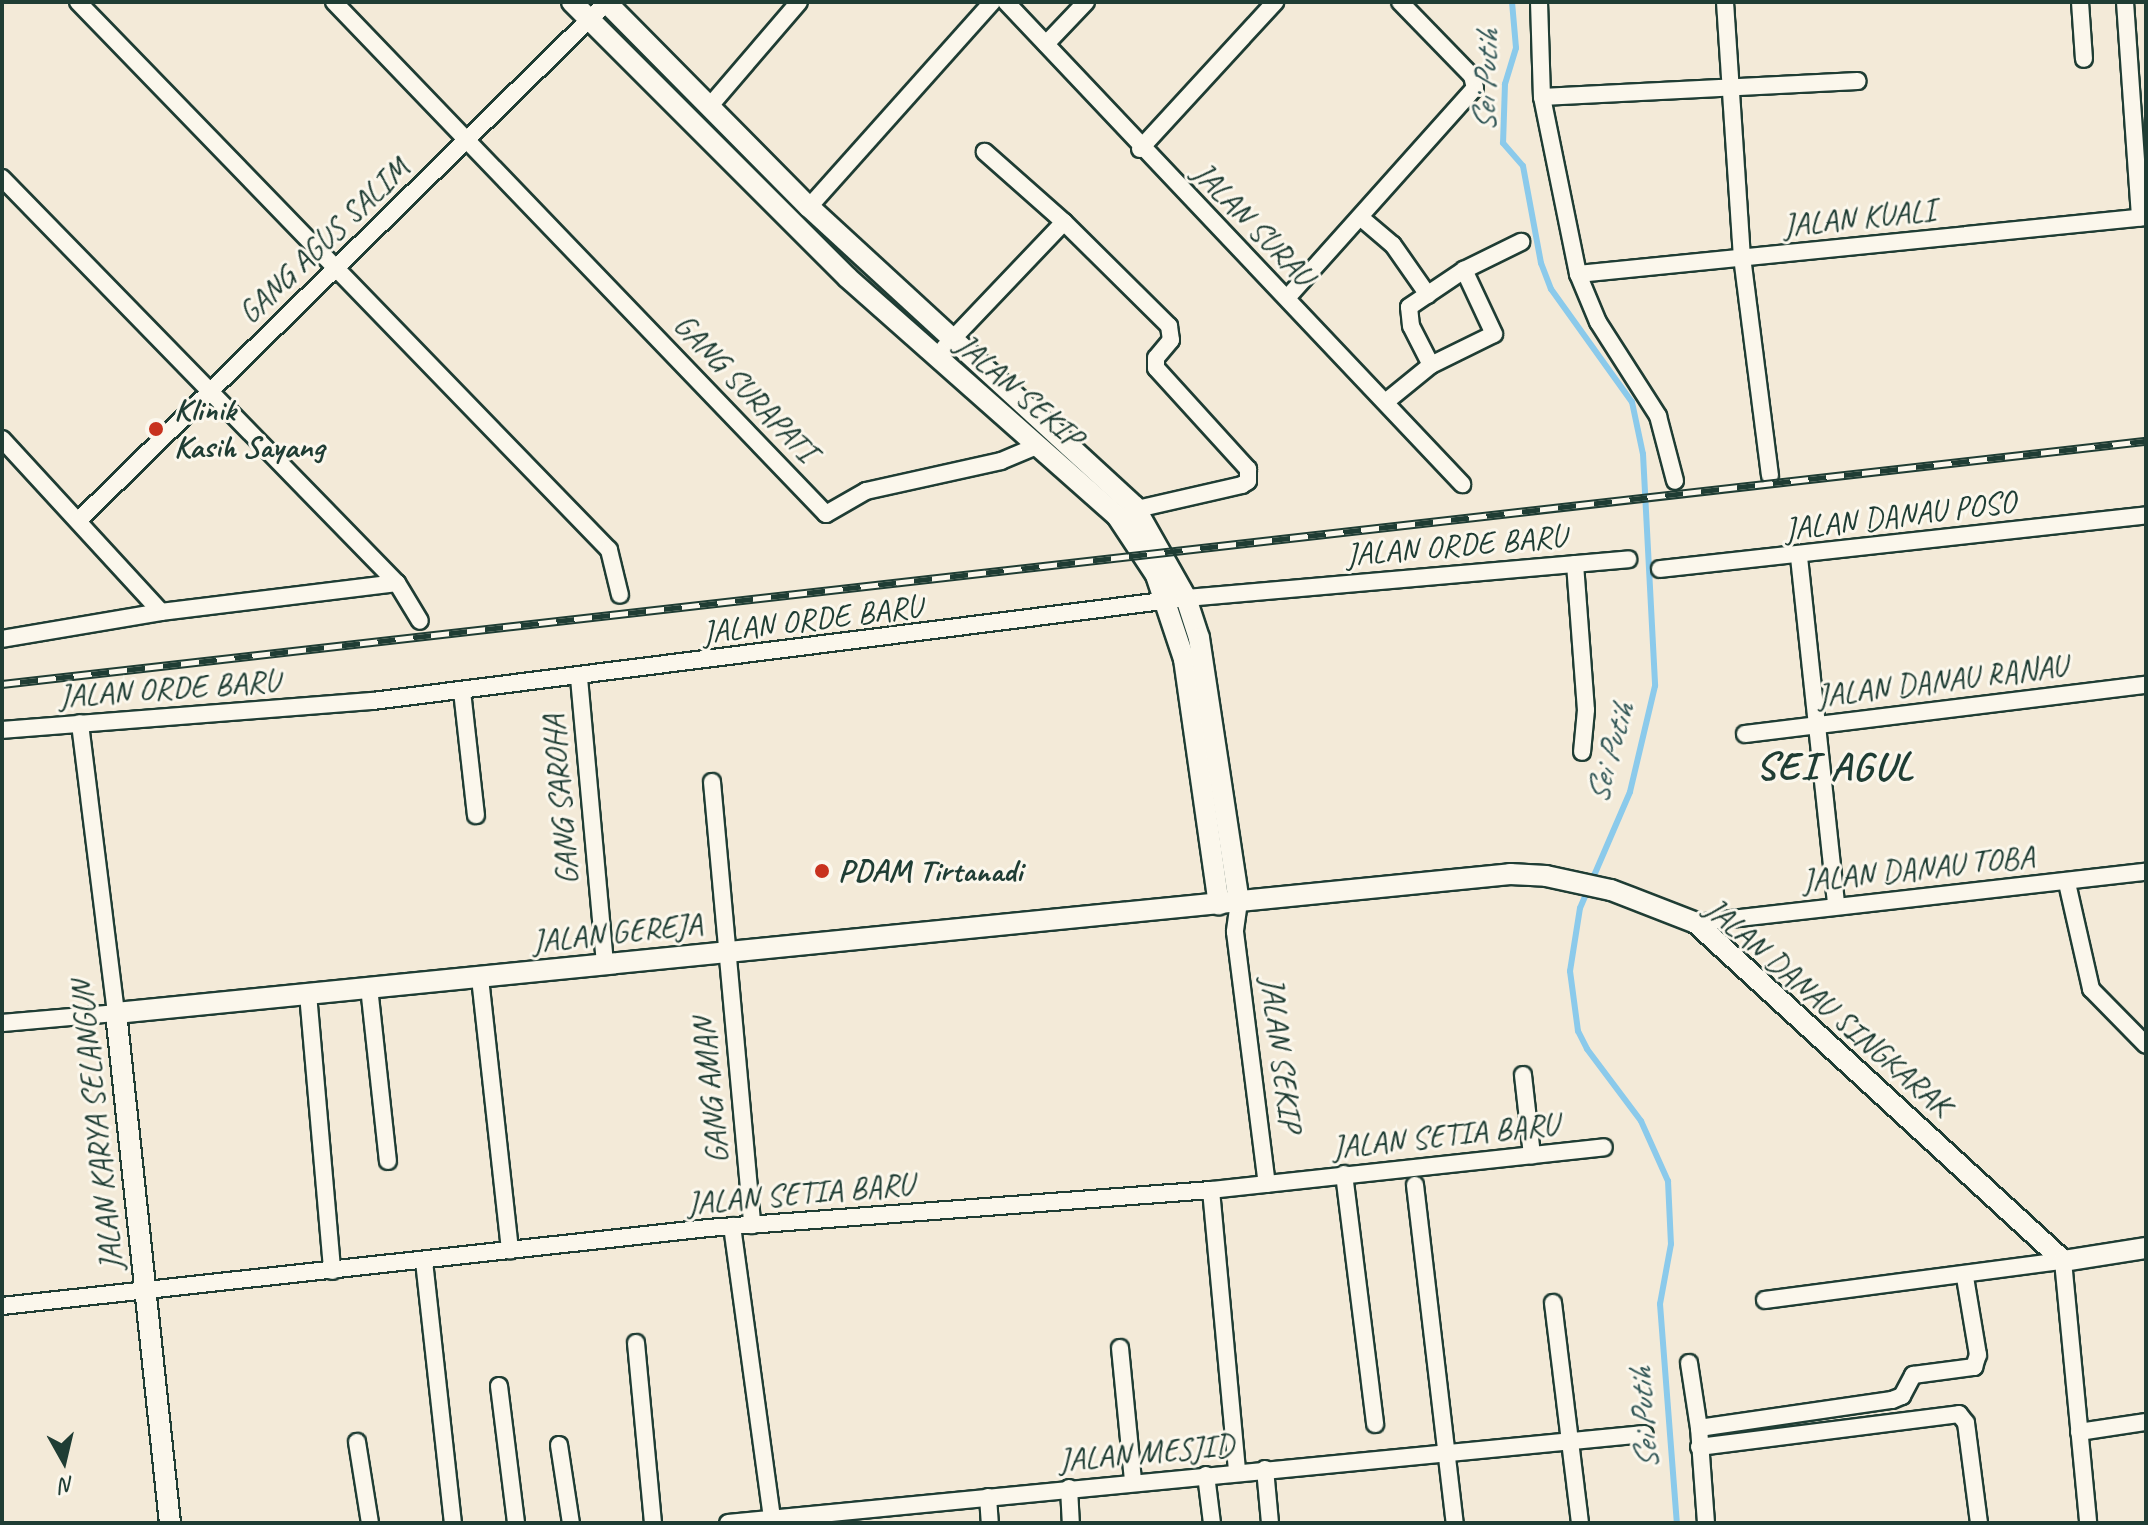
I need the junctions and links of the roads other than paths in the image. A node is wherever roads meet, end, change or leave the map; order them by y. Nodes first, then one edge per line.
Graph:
1 (334, 2) edge
2 (572, 2) edge
3 (607, 2) edge
4 (799, 2) edge
5 (992, 2) edge
6 (1006, 2) edge
7 (1086, 2) edge
8 (1275, 2) edge
9 (1400, 2) edge
10 (1539, 2) edge
11 (1725, 2) edge
12 (2080, 2) edge
13 (2125, 2) edge
14 (84, 4) edge
15 (590, 20) junction
16 (1046, 44) junction
17 (2084, 59) dead end
18 (1858, 81) dead end
19 (1730, 89) junction
20 (1542, 97) junction
21 (709, 107) junction
22 (468, 139) junction
23 (1140, 149) junction
24 (985, 152) dead end
25 (2, 178) edge
26 (809, 207) junction
27 (1360, 217) junction
28 (2143, 217) edge
29 (1064, 222) junction
30 (1521, 242) dead end
31 (1742, 257) junction
32 (339, 268) junction
33 (1464, 270) junction
34 (1578, 274) junction
35 (1428, 295) junction
36 (1287, 298) junction
37 (950, 341) junction
38 (934, 357) junction
39 (1431, 365) junction
40 (210, 391) junction
41 (1388, 400) junction
42 (2, 439) edge
43 (1037, 446) junction
44 (1770, 475) dead end
45 (1675, 481) dead end
46 (1462, 484) dead end
47 (1126, 511) junction
48 (2146, 515) edge
49 (80, 519) junction
50 (1799, 557) junction
51 (1628, 559) dead end
52 (1575, 564) junction
53 (1660, 569) dead end
54 (397, 583) junction
55 (620, 595) dead end
56 (1176, 600) junction
57 (161, 612) junction
58 (420, 621) dead end
59 (2, 639) edge
60 (579, 678) junction
61 (2146, 685) edge
62 (462, 691) junction
63 (80, 723) junction
64 (1817, 724) junction
65 (2, 730) edge
66 (1745, 734) dead end
67 (1582, 752) dead end
68 (712, 782) dead end
69 (476, 815) dead end
70 (2146, 872) edge
71 (2067, 883) junction
72 (1229, 903) junction
73 (1836, 905) junction
74 (1696, 923) junction
75 (725, 952) junction
76 (605, 965) junction
77 (480, 978) junction
78 (369, 987) junction
79 (308, 994) junction
80 (116, 1013) junction
81 (2, 1023) edge
82 (2146, 1045) edge
83 (1523, 1075) dead end
84 (1604, 1147) dead end
85 (1532, 1155) junction
86 (388, 1161) dead end
87 (1344, 1174) junction
88 (1267, 1184) junction
89 (1415, 1185) dead end
90 (1211, 1190) junction
91 (752, 1225) junction
92 (732, 1226) junction
93 (2146, 1248) edge
94 (510, 1250) junction
95 (424, 1261) junction
96 (2063, 1261) junction
97 (332, 1271) junction
98 (1965, 1277) junction
99 (144, 1292) junction
100 (1765, 1300) dead end
101 (1553, 1303) dead end
102 (2, 1306) edge
103 (636, 1343) dead end
104 (1120, 1348) dead end
105 (1689, 1363) dead end
106 (499, 1386) dead end
107 (2146, 1422) edge
108 (1375, 1424) dead end
109 (1699, 1428) junction
110 (2079, 1432) junction
111 (1645, 1434) dead end
112 (1570, 1439) junction
113 (357, 1442) dead end
114 (559, 1445) dead end
115 (1699, 1447) junction
116 (1447, 1451) junction
117 (1265, 1469) junction
118 (1237, 1472) junction
119 (1206, 1475) junction
120 (1133, 1481) junction
121 (1069, 1488) junction
122 (988, 1497) junction
123 (772, 1518) junction
124 (800, 1519) edge
125 (170, 1523) edge
126 (370, 1523) edge
127 (453, 1523) edge
128 (516, 1523) edge
129 (571, 1523) edge
130 (653, 1523) edge
131 (728, 1523) edge
132 (990, 1523) edge
133 (1071, 1523) edge
134 (1212, 1523) edge
135 (1270, 1523) edge
136 (1455, 1523) edge
137 (1580, 1523) edge
138 (1706, 1523) edge
139 (1979, 1523) edge
140 (2088, 1523) edge

1 - 22 street
2 - 15 street, JALAN SEKIP
3 - 15 street, GANG AGUS SALIM
3 - 21 street, JALAN SEKIP
4 - 21 street
5 - 26 street
6 - 16 street, JALAN SURAU
7 - 16 street
8 - 23 street
9 - 27 street
10 - 20 street
11 - 19 street
12 - 17 street
13 - 28 street
14 - 32 street
15 - 22 street, GANG AGUS SALIM
15 - 38 street, JALAN SEKIP
16 - 23 street, JALAN SURAU
18 - 19 street
19 - 20 street
19 - 31 street
20 - 34 street
21 - 26 street, JALAN SEKIP
22 - 32 street, GANG AGUS SALIM
22 - 43 street, GANG SURAPATI
23 - 36 street, JALAN SURAU
24 - 29 street
25 - 40 street
26 - 37 street, JALAN SEKIP
27 - 35 street
27 - 36 street
28 - 31 street, JALAN KUALI
29 - 37 street
29 - 47 street
30 - 33 street
31 - 34 street, JALAN KUALI
31 - 44 street
32 - 40 street, GANG AGUS SALIM
32 - 55 street
33 - 35 street
33 - 39 street
34 - 45 street
35 - 39 street
36 - 41 street, JALAN SURAU
37 - 38 street
37 - 47 street, JALAN SEKIP
38 - 43 street, JALAN SEKIP
39 - 41 street
40 - 49 street, GANG AGUS SALIM
40 - 54 street
41 - 46 street, JALAN SURAU
42 - 49 street
43 - 47 street, JALAN SEKIP
47 - 56 street, JALAN SEKIP
48 - 50 street, JALAN DANAU POSO
49 - 57 street
50 - 53 street, JALAN DANAU POSO
50 - 64 street
51 - 52 street, JALAN ORDE BARU
52 - 56 street, JALAN ORDE BARU
52 - 67 street
54 - 57 street
54 - 58 street
56 - 60 street, JALAN ORDE BARU
56 - 72 street, JALAN SEKIP
57 - 59 street
60 - 62 street, JALAN ORDE BARU
60 - 76 street, GANG SAROHA
61 - 64 street, JALAN DANAU RANAU
62 - 63 street, JALAN ORDE BARU
62 - 69 street
63 - 65 street, JALAN ORDE BARU
63 - 80 street, JALAN KARYA SELANGUN
64 - 66 street, JALAN DANAU RANAU
64 - 73 street
68 - 75 street, GANG AMAN
70 - 71 street, JALAN DANAU TOBA
71 - 73 street, JALAN DANAU TOBA
71 - 82 street
72 - 74 street, JALAN DANAU SINGKARAK
72 - 75 street, JALAN GEREJA
72 - 88 street, JALAN SEKIP
73 - 74 street, JALAN DANAU TOBA
74 - 96 street, JALAN DANAU SINGKARAK
75 - 76 street, JALAN GEREJA
75 - 91 street, GANG AMAN
76 - 77 street, JALAN GEREJA
77 - 78 street, JALAN GEREJA
77 - 94 street
78 - 79 street, JALAN GEREJA
78 - 86 street
79 - 80 street, JALAN GEREJA
79 - 97 street
80 - 81 street, JALAN GEREJA
80 - 99 street, JALAN KARYA SELANGUN
83 - 85 street
84 - 85 street, JALAN SETIA BARU
85 - 87 street, JALAN SETIA BARU
87 - 88 street, JALAN SETIA BARU
87 - 108 street
88 - 90 street, JALAN SETIA BARU
89 - 116 street
90 - 91 street, JALAN SETIA BARU
90 - 118 street
91 - 92 street, JALAN SETIA BARU
92 - 94 street, JALAN SETIA BARU
92 - 123 street
93 - 96 street
94 - 95 street, JALAN SETIA BARU
95 - 97 street, JALAN SETIA BARU
95 - 127 street
96 - 98 street
96 - 110 street
97 - 99 street, JALAN SETIA BARU
98 - 100 street
98 - 109 street
99 - 102 street, JALAN SETIA BARU
99 - 125 street, JALAN KARYA SELANGUN
101 - 112 street
103 - 130 street
104 - 120 street
105 - 109 street
106 - 128 street
107 - 110 street
109 - 115 street
110 - 140 street
111 - 112 street, JALAN MESJID
112 - 116 street, JALAN MESJID
112 - 137 street
113 - 126 street
114 - 129 street
115 - 138 street
115 - 139 street
116 - 117 street, JALAN MESJID
116 - 136 street
117 - 118 street, JALAN MESJID
117 - 135 street
118 - 119 street, JALAN MESJID
119 - 120 street, JALAN MESJID
119 - 134 street
120 - 121 street, JALAN MESJID
121 - 122 street, JALAN MESJID
121 - 133 street
122 - 124 street, JALAN MESJID
122 - 132 street
123 - 124 street, JALAN MESJID
123 - 131 street, JALAN MESJID

